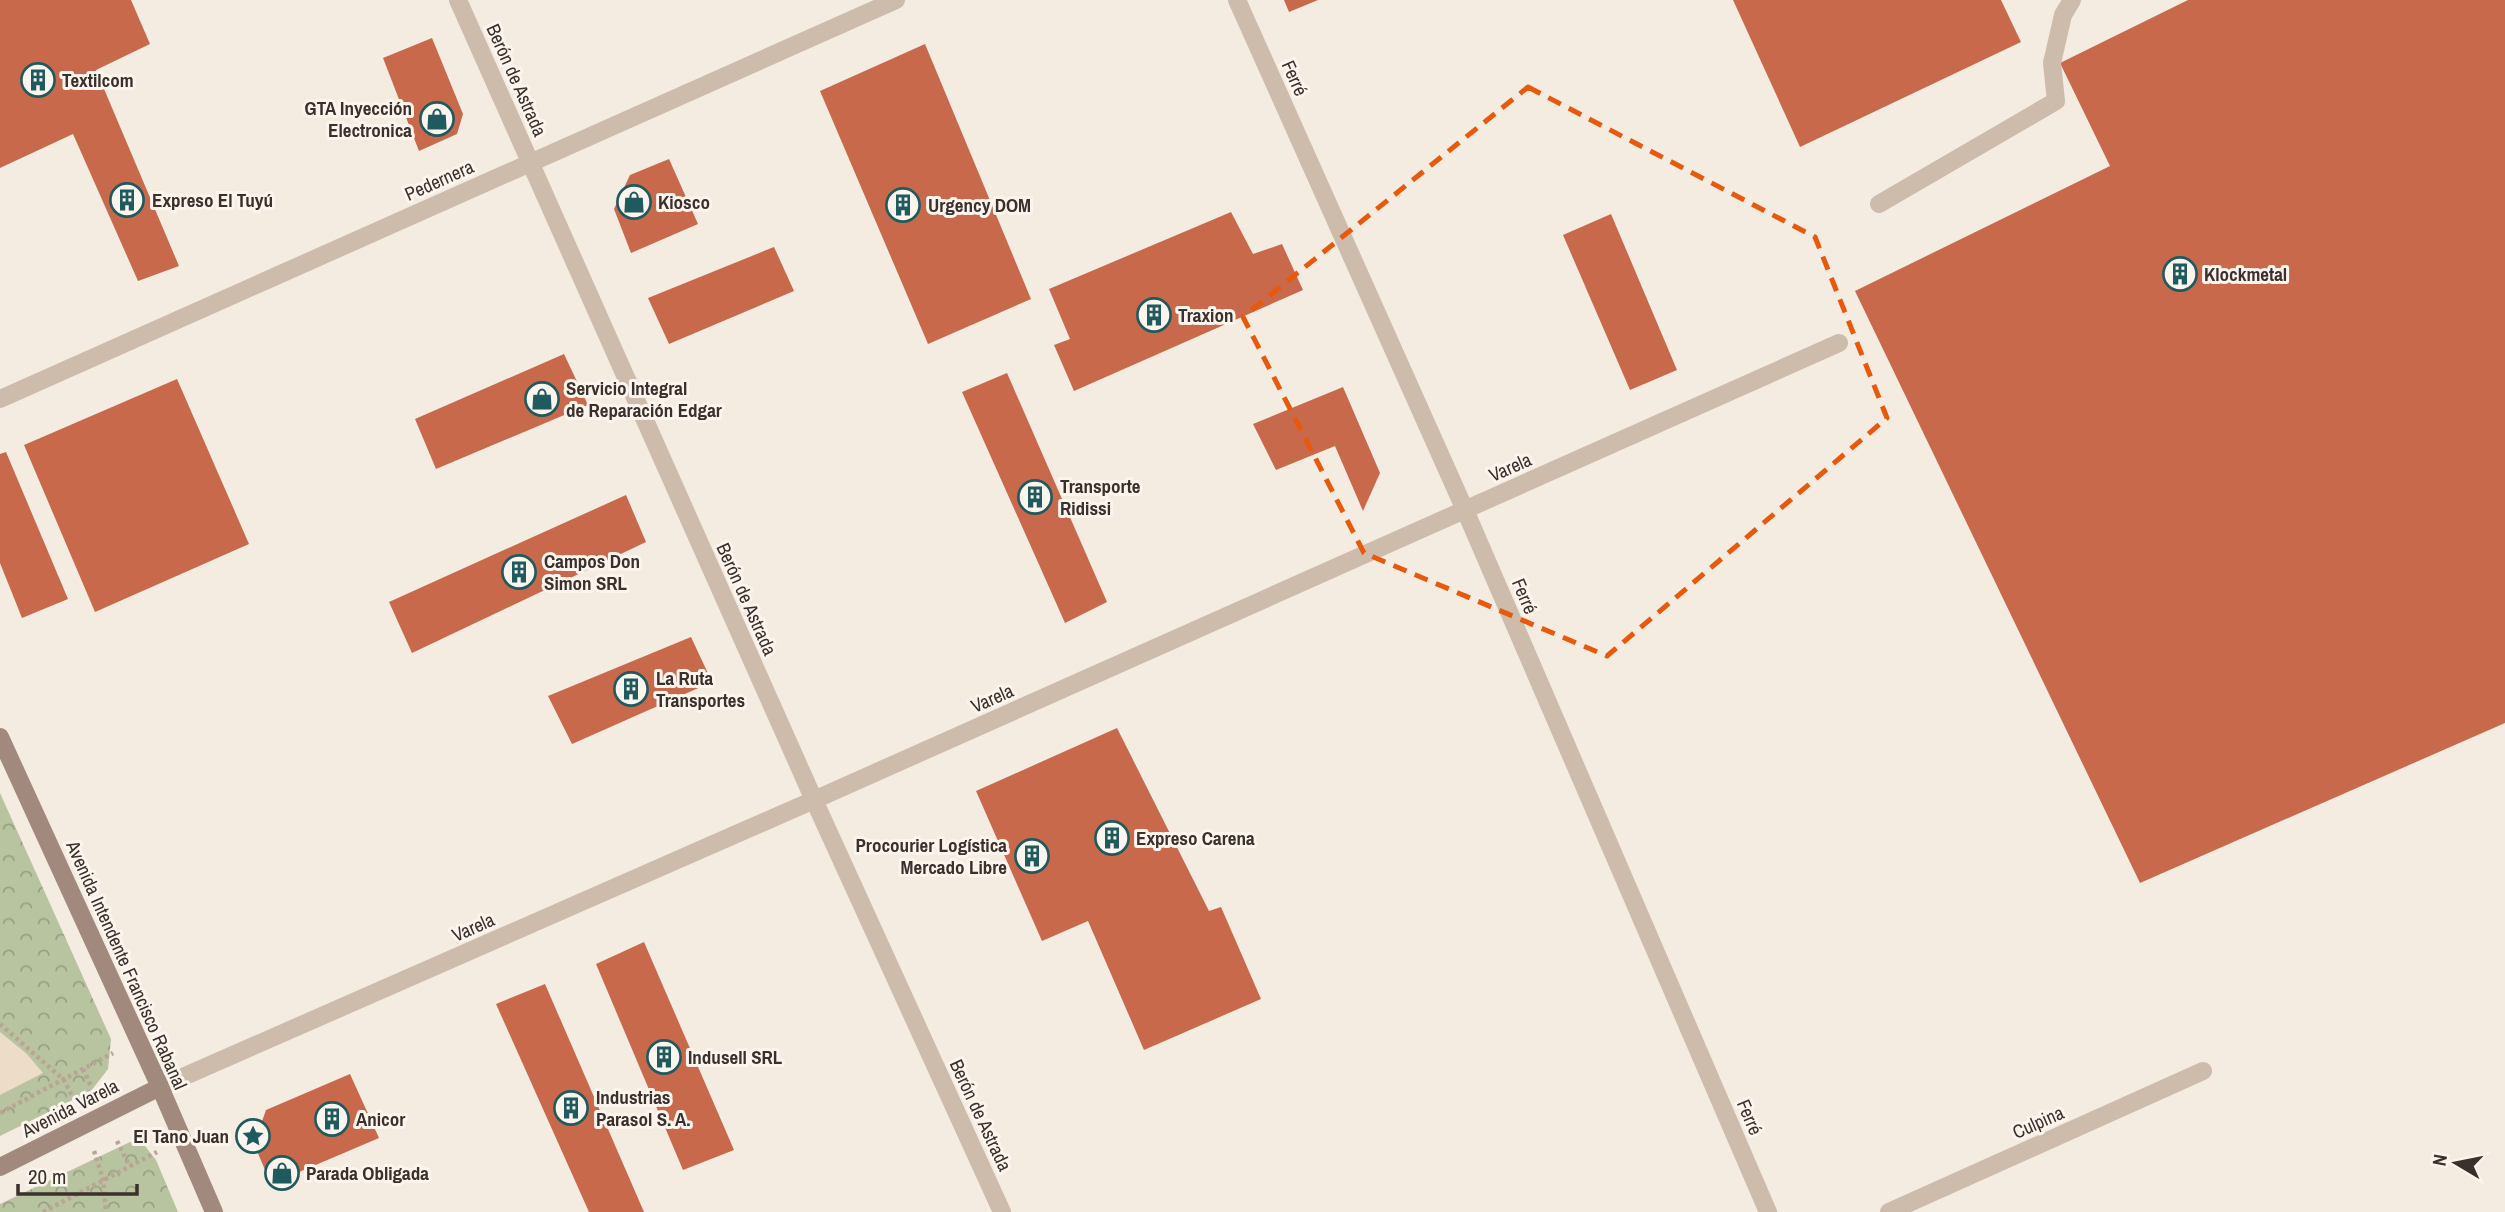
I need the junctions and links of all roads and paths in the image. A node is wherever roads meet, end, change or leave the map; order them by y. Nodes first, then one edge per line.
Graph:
1 (458, 0) edge
2 (896, 0) edge
3 (1237, 0) edge
4 (2072, 0) edge
5 (531, 162) junction
6 (1879, 204) dead end
7 (1839, 343) dead end
8 (0, 399) edge
9 (1465, 510) junction
10 (0, 737) edge
11 (814, 800) junction
12 (138, 1038) junction
13 (2203, 1071) dead end
14 (160, 1087) junction
15 (0, 1112) edge
16 (183, 1140) junction
17 (0, 1167) edge
18 (43, 1212) edge
19 (214, 1212) edge
20 (1002, 1212) edge
21 (1768, 1212) edge
22 (1889, 1212) edge

1 - 5 street, Berón de Astrada
2 - 5 street, Pedernera
3 - 9 street, Ferré
4 - 6 street
5 - 8 street, Pedernera
5 - 11 street, Berón de Astrada
7 - 9 street, Varela
9 - 11 street, Varela
9 - 21 street, Ferré
10 - 12 main road, Avenida Intendente Francisco Rabanal
11 - 14 street, Varela
11 - 20 street, Berón de Astrada
12 - 14 main road, Avenida Intendente Francisco Rabanal
12 - 15 path
13 - 22 street, Culpina
14 - 16 main road, Avenida Intendente Francisco Rabanal
14 - 17 main road, Avenida Varela
16 - 18 path
16 - 19 main road, Avenida Intendente Francisco Rabanal

